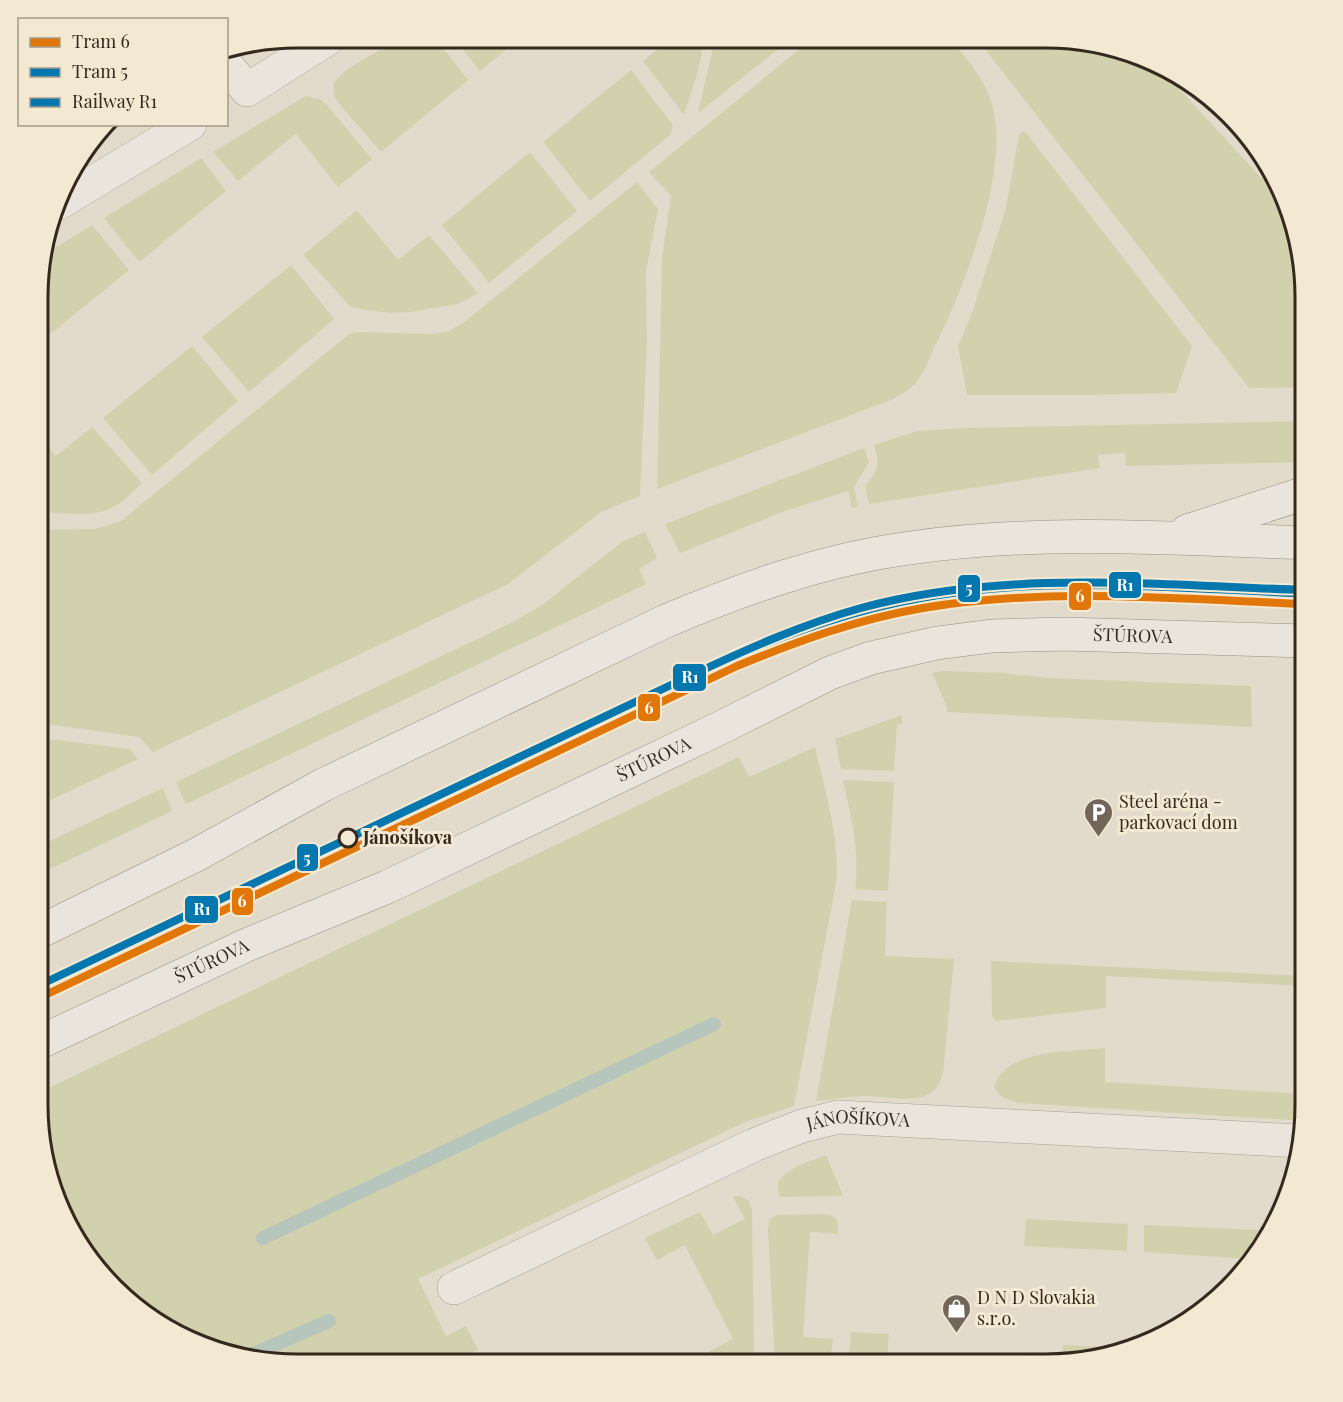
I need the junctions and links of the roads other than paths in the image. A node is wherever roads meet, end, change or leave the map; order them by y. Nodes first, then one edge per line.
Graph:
1 (313, 48) edge
2 (228, 70) edge
3 (237, 96) edge
4 (187, 126) edge
5 (69, 197) edge
6 (1295, 496) edge
7 (1163, 538) junction
8 (1295, 543) edge
9 (1295, 641) edge
10 (48, 928) edge
11 (48, 1038) edge
12 (1292, 1141) edge
13 (454, 1288) dead end

1 - 3 street
2 - 3 street
4 - 5 street
6 - 7 street
7 - 8 street
7 - 10 street
9 - 11 street, ŠTÚROVA
12 - 13 street, JÁNOŠÍKOVA

